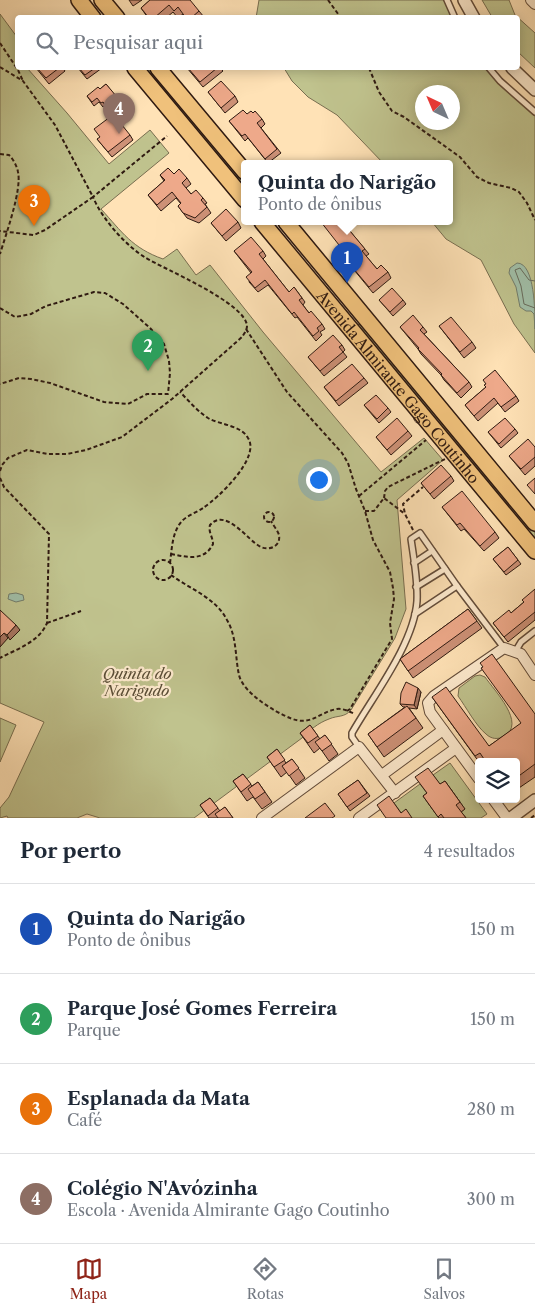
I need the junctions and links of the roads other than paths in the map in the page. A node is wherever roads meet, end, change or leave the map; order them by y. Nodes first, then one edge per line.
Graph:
1 (79, 0) edge
2 (102, 0) edge
3 (447, 0) edge
4 (464, 0) edge
5 (531, 0) edge
6 (535, 4) edge
7 (91, 15) edge
8 (114, 15) edge
9 (454, 15) edge
10 (472, 15) edge
11 (137, 70) edge
12 (160, 70) edge
13 (491, 70) edge
14 (514, 70) edge
15 (535, 90) edge
16 (535, 112) edge
17 (241, 168) edge
18 (241, 196) edge
19 (264, 225) edge
20 (288, 225) edge
21 (325, 269) junction
22 (311, 281) junction
23 (338, 284) junction
24 (324, 296) junction
25 (535, 523) edge
26 (432, 551) junction
27 (535, 552) edge
28 (414, 563) junction
29 (445, 569) junction
30 (457, 586) junction
31 (416, 587) junction
32 (415, 614) junction
33 (535, 631) edge
34 (504, 648) junction
35 (515, 652) junction
36 (535, 675) edge
37 (444, 730) junction
38 (359, 747) junction
39 (456, 748) junction
40 (475, 774) edge
41 (382, 775) junction
42 (394, 793) junction
43 (496, 803) edge
44 (533, 805) edge
45 (262, 818) edge
46 (359, 818) edge
47 (509, 818) edge

1 - 7 main road
2 - 8 main road
3 - 9 lane
4 - 10 street
5 - 6 street
11 - 18 main road
12 - 17 main road
13 - 16 lane
14 - 15 street
19 - 22 main road, Avenida Almirante Gago Coutinho
20 - 21 main road, Avenida Almirante Gago Coutinho
21 - 22 main road
21 - 23 main road, Avenida Almirante Gago Coutinho
22 - 24 main road, Avenida Almirante Gago Coutinho
23 - 24 main road
23 - 25 main road, Avenida Almirante Gago Coutinho
24 - 27 main road, Avenida Almirante Gago Coutinho
26 - 28 lane
26 - 28 lane
26 - 29 lane
28 - 31 lane
29 - 30 lane
29 - 31 lane
30 - 32 lane
30 - 34 lane
31 - 32 lane
32 - 38 lane
33 - 35 lane
34 - 35 street
34 - 37 street
35 - 36 street
37 - 39 street
37 - 41 street
38 - 41 street
38 - 45 street
39 - 40 street
39 - 42 street
41 - 42 street
42 - 46 street
43 - 47 street
44 - 47 street

